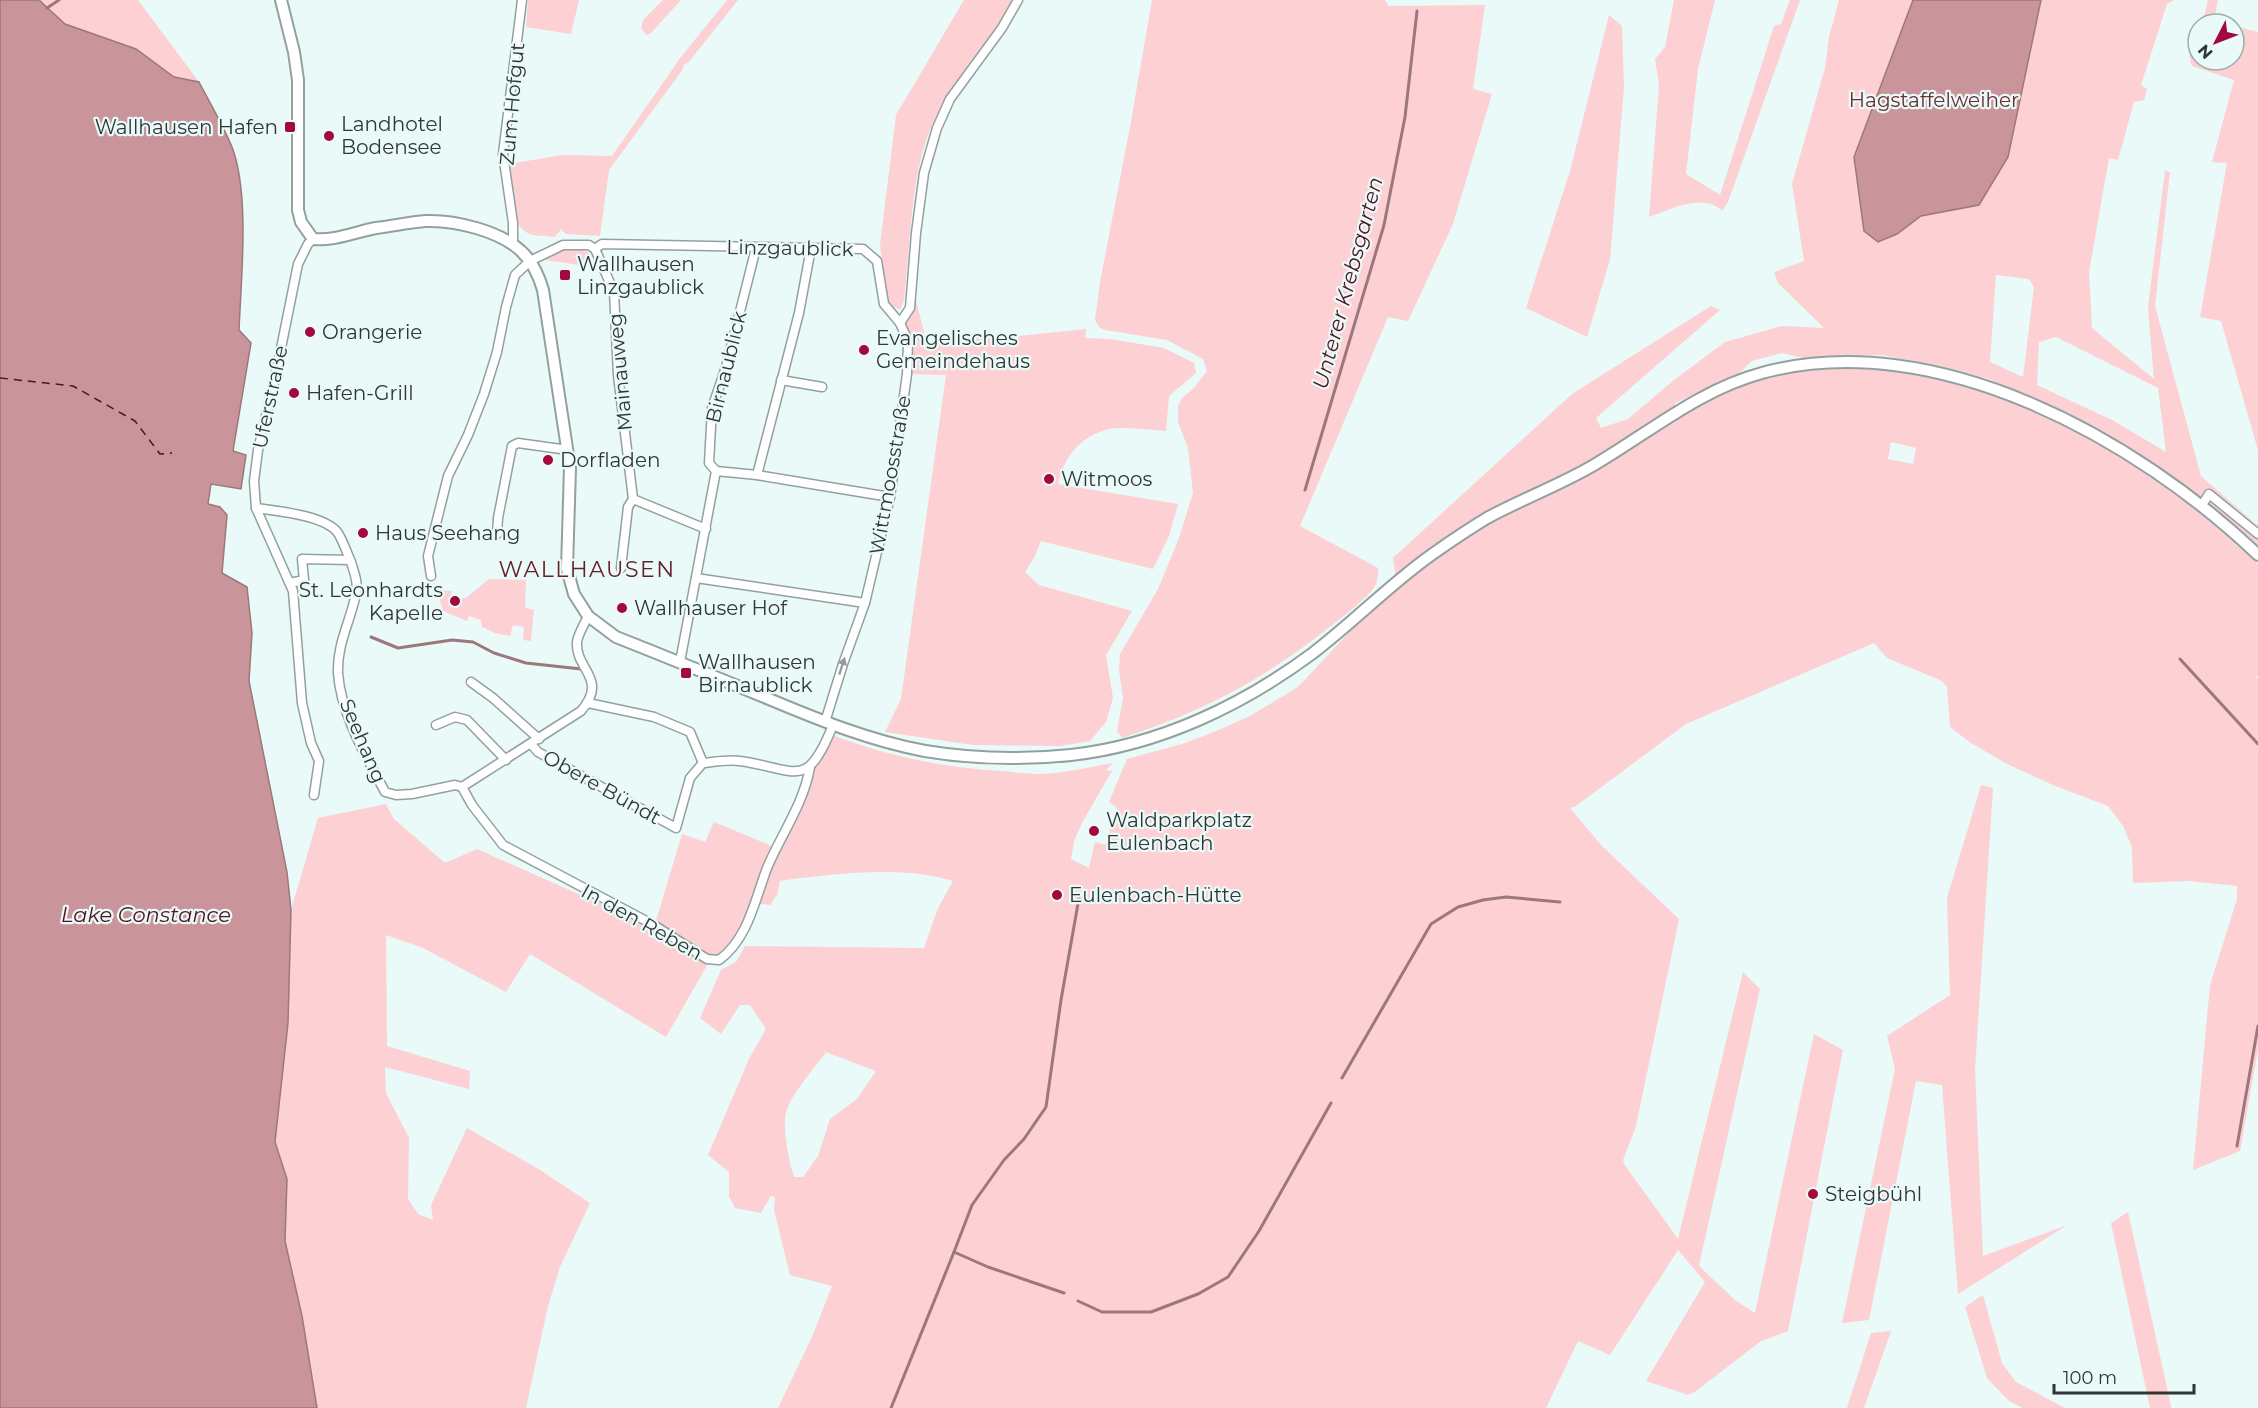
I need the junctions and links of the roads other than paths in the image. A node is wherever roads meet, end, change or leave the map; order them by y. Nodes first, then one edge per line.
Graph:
1 (281, 0) edge
2 (522, 0) edge
3 (1018, 0) edge
4 (313, 239) junction
5 (513, 244) junction
6 (756, 248) junction
7 (811, 248) junction
8 (595, 249) junction
9 (530, 261) junction
10 (900, 322) junction
11 (781, 380) junction
12 (822, 387) dead end
13 (568, 450) junction
14 (716, 471) junction
15 (757, 475) junction
16 (890, 497) junction
17 (633, 499) junction
18 (2202, 506) junction
19 (256, 508) junction
20 (706, 529) junction
21 (497, 534) dead end
22 (2258, 534) edge
23 (2258, 555) edge
24 (350, 560) junction
25 (621, 568) dead end
26 (431, 576) dead end
27 (696, 578) junction
28 (290, 583) junction
29 (865, 603) junction
30 (588, 616) junction
31 (680, 662) junction
32 (471, 682) dead end
33 (588, 703) junction
34 (829, 724) junction
35 (436, 725) dead end
36 (535, 742) junction
37 (506, 760) junction
38 (703, 763) junction
39 (810, 767) junction
40 (462, 787) junction
41 (314, 795) dead end

1 - 4 main road
2 - 5 street, Zum Hofgut
3 - 10 street
4 - 5 main road
4 - 19 street, Uferstraße
5 - 9 main road
6 - 7 street, Linzgaublick
6 - 8 street, Linzgaublick
6 - 14 street, Birnaublick
7 - 10 street, Linzgaublick
7 - 11 street
8 - 9 street, Linzgaublick
8 - 17 street, Mainauweg
9 - 13 main road
9 - 26 street
10 - 16 street, Wittmoosstraße
11 - 12 street
11 - 15 street
13 - 21 street
13 - 30 main road
14 - 15 street
14 - 20 street, Birnaublick
15 - 16 street
16 - 29 street, Wittmoosstraße
17 - 20 street
17 - 25 street, Mainauweg
18 - 22 street
18 - 23 main road
18 - 34 main road
19 - 24 street, Seehang
19 - 28 street, Uferstraße
20 - 27 street, Birnaublick
24 - 28 street
24 - 40 street, Seehang
27 - 29 street
27 - 31 street, Birnaublick
28 - 41 street, Uferstraße
34 -> 29 street, Wittmoosstraße
30 - 31 main road
30 - 33 street
31 - 34 main road
32 - 36 street
33 - 36 street, Seehang
33 - 38 street
34 - 39 street, Wittmoosstraße
35 - 37 street
36 - 37 street, Seehang
36 - 38 street, Obere Bündt
37 - 40 street, Seehang
38 - 39 street
39 - 40 street, In den Reben

